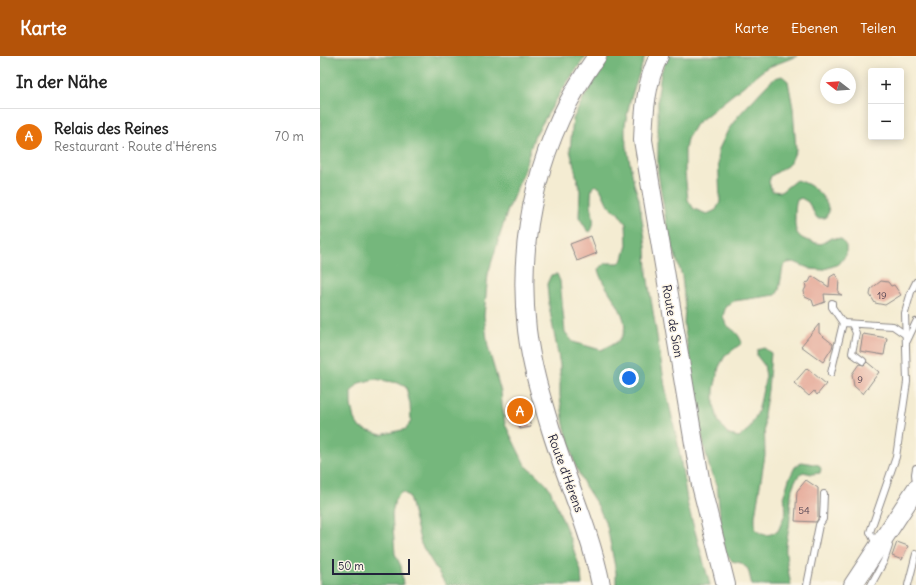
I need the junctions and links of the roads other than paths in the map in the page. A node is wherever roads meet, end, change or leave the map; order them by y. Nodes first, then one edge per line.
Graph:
1 (597, 56) edge
2 (659, 56) edge
3 (916, 282) edge
4 (832, 303) dead end
5 (916, 322) edge
6 (843, 323) junction
7 (852, 324) junction
8 (906, 335) junction
9 (906, 345) junction
10 (863, 361) dead end
11 (831, 373) dead end
12 (916, 468) edge
13 (916, 484) edge
14 (916, 489) edge
15 (824, 494) dead end
16 (882, 541) junction
17 (916, 554) edge
18 (600, 585) edge
19 (726, 585) edge
20 (807, 585) edge
21 (853, 585) edge
22 (871, 585) edge
23 (908, 585) edge

1 - 18 main road, Route d'Hérens
2 - 19 main road, Route de Sion
3 - 8 lane
4 - 6 lane
5 - 9 lane
6 - 7 lane
6 - 11 lane
7 - 8 lane
7 - 10 lane
8 - 9 lane
9 - 16 lane
12 - 13 lane
14 - 16 main road
15 - 20 lane
16 - 21 main road
16 - 22 lane
17 - 23 lane

